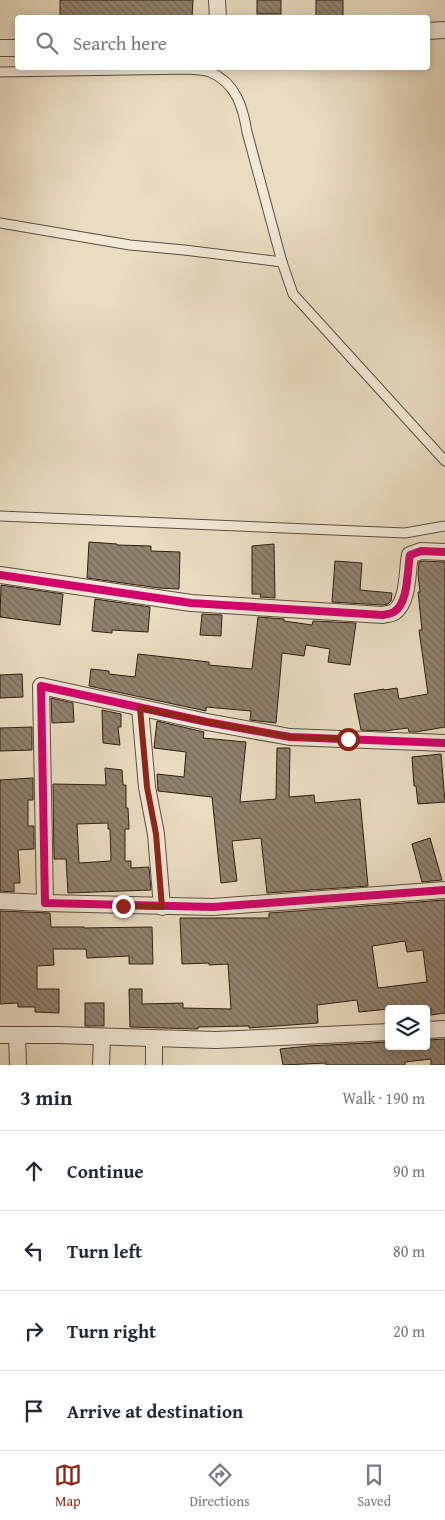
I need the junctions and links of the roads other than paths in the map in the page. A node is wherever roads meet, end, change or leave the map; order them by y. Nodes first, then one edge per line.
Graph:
1 (217, 0) edge
2 (218, 15) edge
3 (445, 30) edge
4 (430, 31) edge
5 (0, 48) edge
6 (15, 48) edge
7 (127, 70) edge
8 (197, 70) edge
9 (0, 72) edge
10 (0, 223) edge
11 (282, 262) junction
12 (445, 460) edge
13 (0, 516) edge
14 (445, 526) edge
15 (445, 552) edge
16 (0, 574) edge
17 (140, 708) junction
18 (445, 743) edge
19 (445, 890) edge
20 (0, 901) edge
21 (45, 903) junction
22 (162, 907) junction
23 (445, 1029) edge
24 (430, 1030) edge
25 (385, 1032) edge
26 (0, 1035) edge
27 (17, 1035) junction
28 (102, 1037) junction
29 (154, 1039) junction
30 (18, 1065) edge
31 (101, 1065) edge
32 (154, 1065) edge

1 - 2 street
3 - 4 street
5 - 6 street
7 - 9 lane
8 - 11 lane
10 - 11 lane
11 - 12 lane
13 - 14 lane
15 - 16 street
17 - 18 street
17 - 21 street
17 - 22 street
19 - 22 street
20 - 21 street
21 - 22 street
23 - 24 street
25 - 29 street
26 - 27 street
27 - 28 street
27 - 30 street
28 - 29 street
28 - 31 street
29 - 32 street

